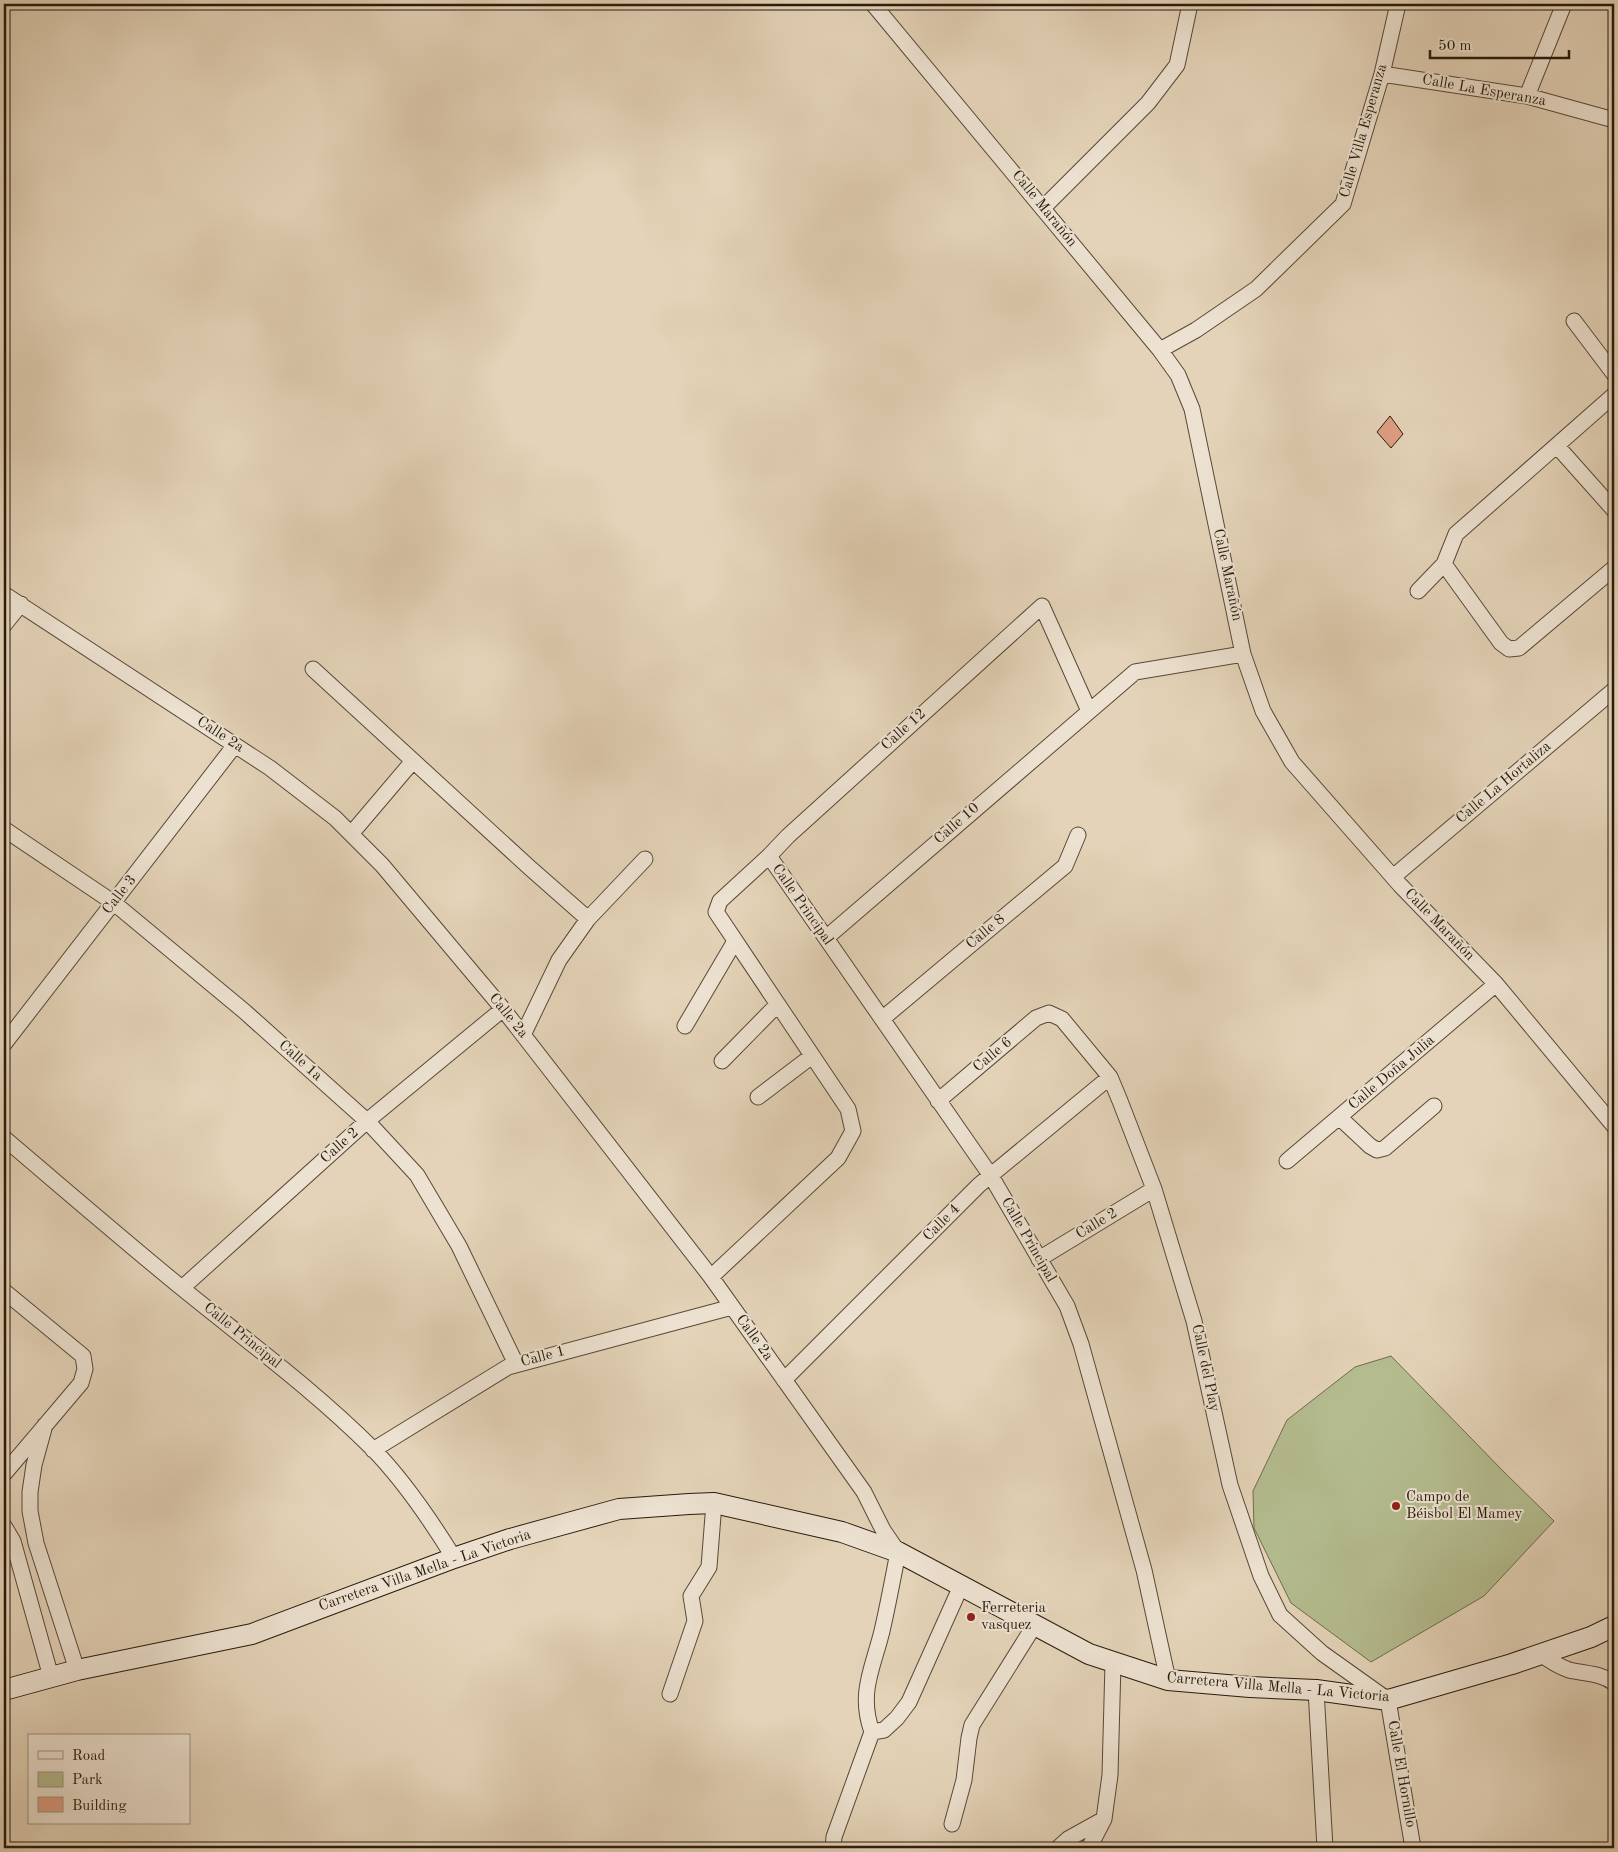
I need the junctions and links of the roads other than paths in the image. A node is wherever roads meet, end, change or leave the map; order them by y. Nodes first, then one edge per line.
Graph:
1 (873, 4) edge
2 (1190, 4) edge
3 (1398, 4) edge
4 (1564, 4) edge
5 (1382, 74) junction
6 (1527, 96) junction
7 (1614, 120) edge
8 (1043, 208) junction
9 (1574, 321) dead end
10 (1160, 350) junction
11 (1614, 374) edge
12 (1614, 395) edge
13 (1557, 446) junction
14 (1614, 510) edge
15 (1444, 564) junction
16 (1614, 568) edge
17 (1418, 591) dead end
18 (4, 594) edge
19 (20, 604) junction
20 (4, 625) edge
21 (1243, 654) junction
22 (313, 669) dead end
23 (1614, 690) edge
24 (1089, 711) junction
25 (235, 745) junction
26 (413, 761) junction
27 (4, 829) edge
28 (351, 834) junction
29 (1078, 836) dead end
30 (769, 856) junction
31 (645, 859) dead end
32 (1393, 877) junction
33 (114, 903) junction
34 (588, 920) junction
35 (826, 938) junction
36 (735, 941) junction
37 (1496, 984) junction
38 (778, 1005) junction
39 (503, 1009) junction
40 (1049, 1012) joint
41 (882, 1019) junction
42 (685, 1026) dead end
43 (523, 1036) junction
44 (4, 1044) edge
45 (812, 1056) junction
46 (722, 1061) dead end
47 (1110, 1077) junction
48 (758, 1097) dead end
49 (938, 1101) junction
50 (1434, 1106) dead end
51 (1339, 1117) junction
52 (367, 1121) junction
53 (1614, 1126) edge
54 (4, 1138) edge
55 (1287, 1161) dead end
56 (991, 1176) junction
57 (1154, 1189) junction
58 (1039, 1259) junction
59 (711, 1277) junction
60 (182, 1288) junction
61 (6, 1298) edge
62 (732, 1307) junction
63 (516, 1364) junction
64 (784, 1380) junction
65 (45, 1425) junction
66 (373, 1450) junction
67 (4, 1474) edge
68 (714, 1503) junction
69 (4, 1526) edge
70 (898, 1552) junction
71 (454, 1558) junction
72 (961, 1586) junction
73 (1034, 1626) junction
74 (1614, 1626) edge
75 (1541, 1654) junction
76 (1113, 1663) junction
77 (77, 1670) junction
78 (51, 1677) junction
79 (1168, 1680) junction
80 (1614, 1683) edge
81 (4, 1690) edge
82 (1316, 1690) junction
83 (670, 1694) dead end
84 (1388, 1700) junction
85 (872, 1732) junction
86 (1104, 1819) junction
87 (952, 1824) dead end
88 (833, 1848) edge
89 (1058, 1848) edge
90 (1089, 1848) edge
91 (1325, 1848) edge
92 (1413, 1848) edge

1 - 8 street, Calle Marañón
2 - 8 street
3 - 5 street, Calle Villa Esperanza
4 - 6 street
5 - 6 street, Calle La Esperanza
5 - 10 street, Calle Villa Esperanza
6 - 7 street, Calle La Esperanza
8 - 10 street, Calle Marañón
9 - 11 street
10 - 21 street, Calle Marañón
12 - 13 street
13 - 14 street
13 - 15 street
15 - 16 street
15 - 17 street
18 - 19 street, Calle 2a
19 - 20 street
19 - 25 street, Calle 2a
21 - 24 street, Calle 10
21 - 32 street, Calle Marañón
22 - 26 street
23 - 32 street, Calle La Hortaliza
24 - 30 street, Calle 12
24 - 35 street, Calle 10
25 - 28 street, Calle 2a
25 - 33 street, Calle 3
26 - 28 street
26 - 34 street
27 - 33 street, Calle 1a
28 - 39 street, Calle 2a
29 - 41 street, Calle 8
30 - 35 street, Calle Principal
30 - 36 street, Calle 12
31 - 34 street
32 - 37 street, Calle Marañón
33 - 44 street, Calle 3
33 - 52 street, Calle 1a
34 - 43 street
35 - 41 street, Calle Principal
36 - 38 street
36 - 42 street
37 - 51 street, Calle Doña Julia
37 - 53 street, Calle Marañón
38 - 45 street
38 - 46 street
39 - 43 street, Calle 2a
39 - 52 street, Calle 2
40 - 47 street, Calle del Play
40 - 49 street, Calle 6
41 - 49 street, Calle Principal
43 - 59 street, Calle 2a
45 - 48 street
45 - 59 street
47 - 56 street, Calle 4
47 - 57 street, Calle del Play
49 - 56 street, Calle Principal
50 - 51 street
51 - 55 street, Calle Doña Julia
52 - 60 street, Calle 2
52 - 63 street, Calle 1a
54 - 60 street, Calle Principal
56 - 58 street, Calle Principal
56 - 64 street, Calle 4
57 - 58 street, Calle 2
57 - 84 street, Calle del Play
58 - 79 street, Calle Principal
59 - 62 street, Calle 2a
60 - 66 street, Calle Principal
61 - 65 street
62 - 63 street, Calle 1
62 - 64 street, Calle 2a
63 - 66 street, Calle 1
64 - 70 street, Calle 2a
65 - 67 street
65 - 77 street
66 - 71 street, Calle Principal
68 - 70 main road, Carretera Villa Mella - La Victoria
68 - 71 main road, Carretera Villa Mella - La Victoria
68 - 83 street
69 - 78 street
70 - 72 main road, Carretera Villa Mella - La Victoria
70 - 85 street
71 - 77 main road, Carretera Villa Mella - La Victoria
72 - 73 main road, Carretera Villa Mella - La Victoria
72 - 85 street
73 - 76 main road, Carretera Villa Mella - La Victoria
73 - 87 street
74 - 75 main road, Carretera Villa Mella - La Victoria
75 - 80 street
75 - 84 main road, Carretera Villa Mella - La Victoria
76 - 79 main road, Carretera Villa Mella - La Victoria
76 - 86 street
77 - 78 main road, Carretera Villa Mella - La Victoria
78 - 81 main road, Carretera Villa Mella - La Victoria
79 - 82 main road, Carretera Villa Mella - La Victoria
82 - 84 main road, Carretera Villa Mella - La Victoria
82 - 91 street
84 - 92 street, Calle El Hornillo
85 - 88 street
86 - 89 street
86 - 90 street

